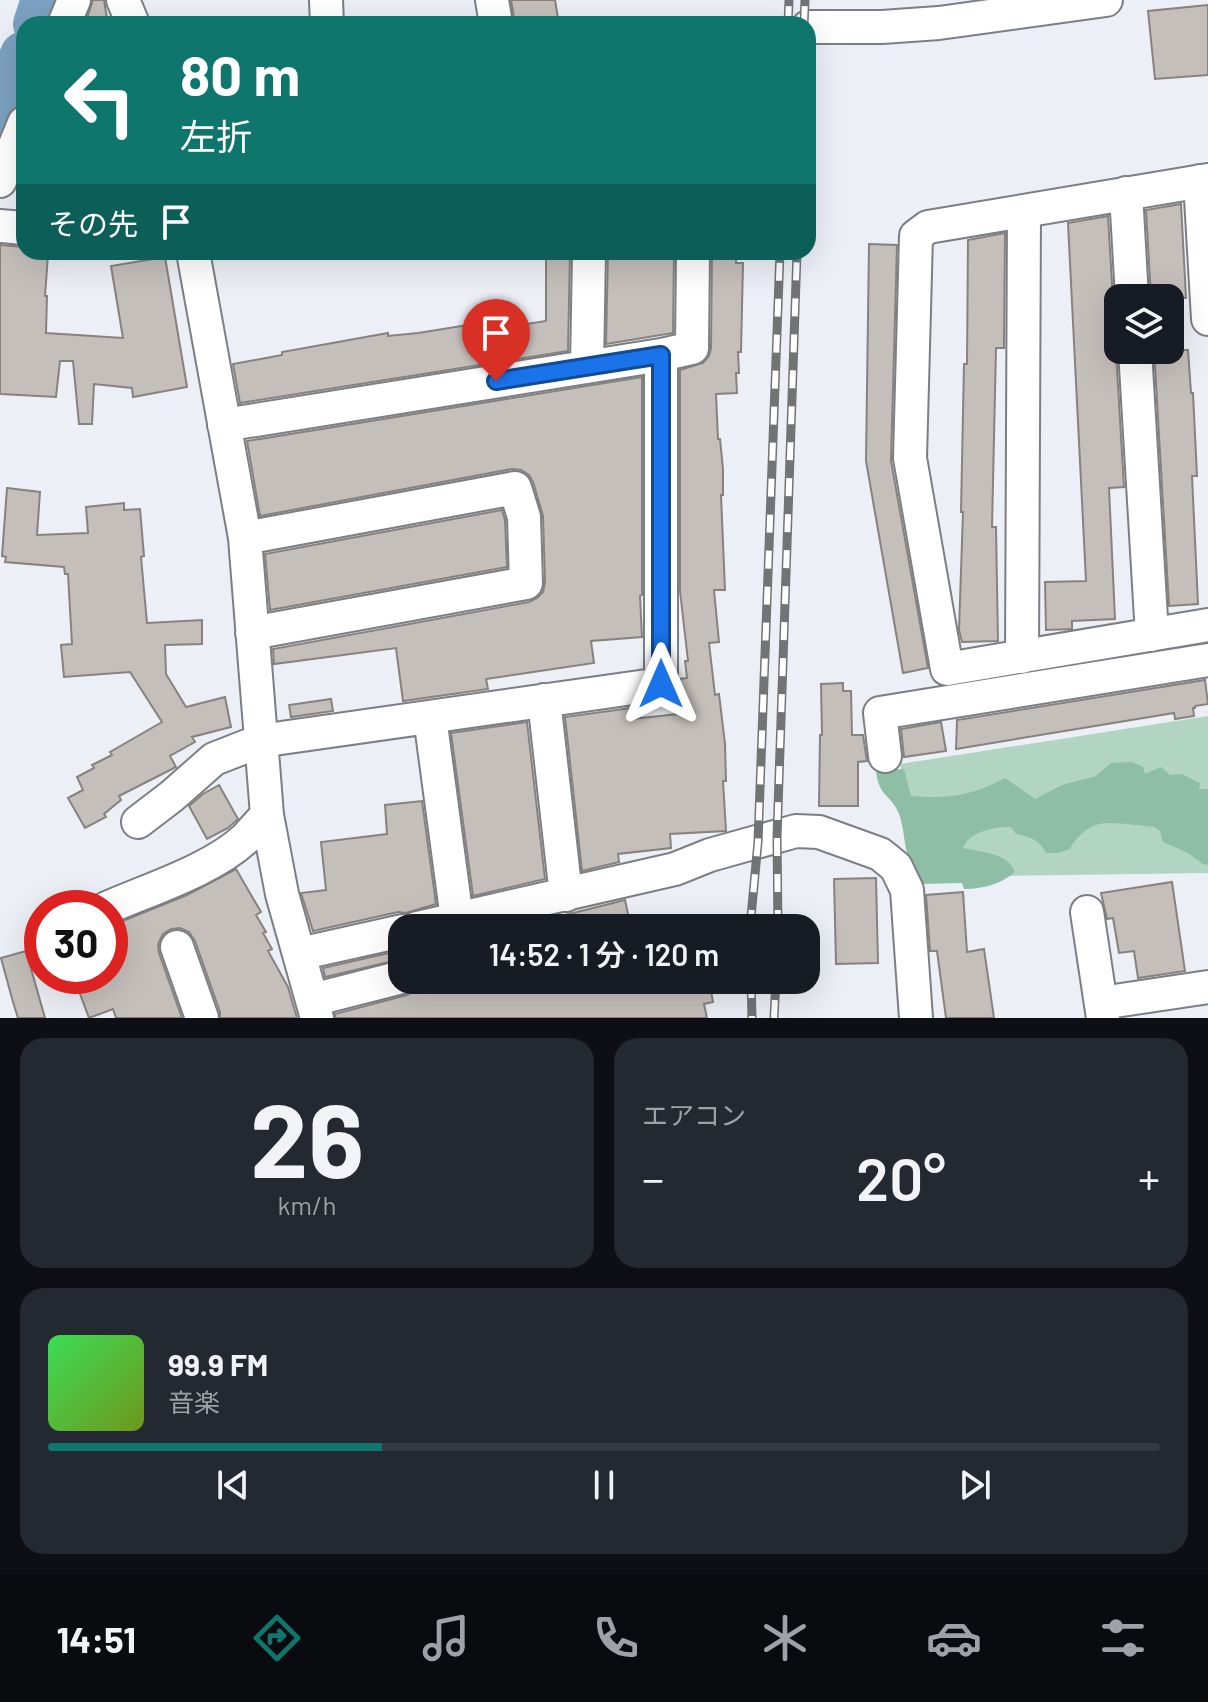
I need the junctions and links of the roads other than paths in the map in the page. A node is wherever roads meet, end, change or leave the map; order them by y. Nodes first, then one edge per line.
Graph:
1 (1106, 0) edge
2 (1048, 4) edge
3 (994, 7) edge
4 (883, 14) edge
5 (816, 26) edge
6 (16, 142) edge
7 (1204, 180) edge
8 (0, 181) edge
9 (1126, 193) junction
10 (1024, 211) junction
11 (194, 260) edge
12 (589, 260) edge
13 (693, 260) edge
14 (1131, 284) edge
15 (1208, 319) edge
16 (661, 355) junction
17 (1136, 364) edge
18 (587, 367) junction
19 (224, 425) junction
20 (245, 538) junction
21 (1208, 625) edge
22 (252, 633) junction
23 (1152, 635) junction
24 (1022, 657) junction
25 (1208, 660) edge
26 (544, 700) junction
27 (430, 717) junction
28 (260, 741) junction
29 (885, 756) dead end
30 (267, 815) junction
31 (138, 822) dead end
32 (566, 895) junction
33 (128, 899) edge
34 (1087, 912) dead end
35 (456, 914) edge
36 (480, 914) edge
37 (388, 934) edge
38 (177, 947) dead end
39 (299, 954) junction
40 (388, 982) edge
41 (1208, 987) edge
42 (315, 1009) edge
43 (1102, 1011) edge
44 (202, 1018) edge
45 (916, 1018) edge

1 - 2 street
2 - 3 street
3 - 4 street
4 - 5 street
6 - 8 street
7 - 9 street
7 - 15 street
9 - 10 street
9 - 14 street
10 - 24 street
10 - 24 street
11 - 19 street
12 - 18 street
13 - 16 street
16 - 18 street
16 - 26 street
17 - 23 street
18 - 19 street
19 - 20 street
20 - 22 street
20 - 22 street
21 - 23 street
22 - 28 street
23 - 24 street
25 - 29 street
26 - 27 street
26 - 32 street
27 - 28 street
27 - 35 street
28 - 30 street
28 - 31 street
30 - 33 street
30 - 39 street
32 - 36 street
32 - 45 street
34 - 43 street
37 - 39 street
38 - 44 street
39 - 42 street
40 - 42 street
41 - 43 street

